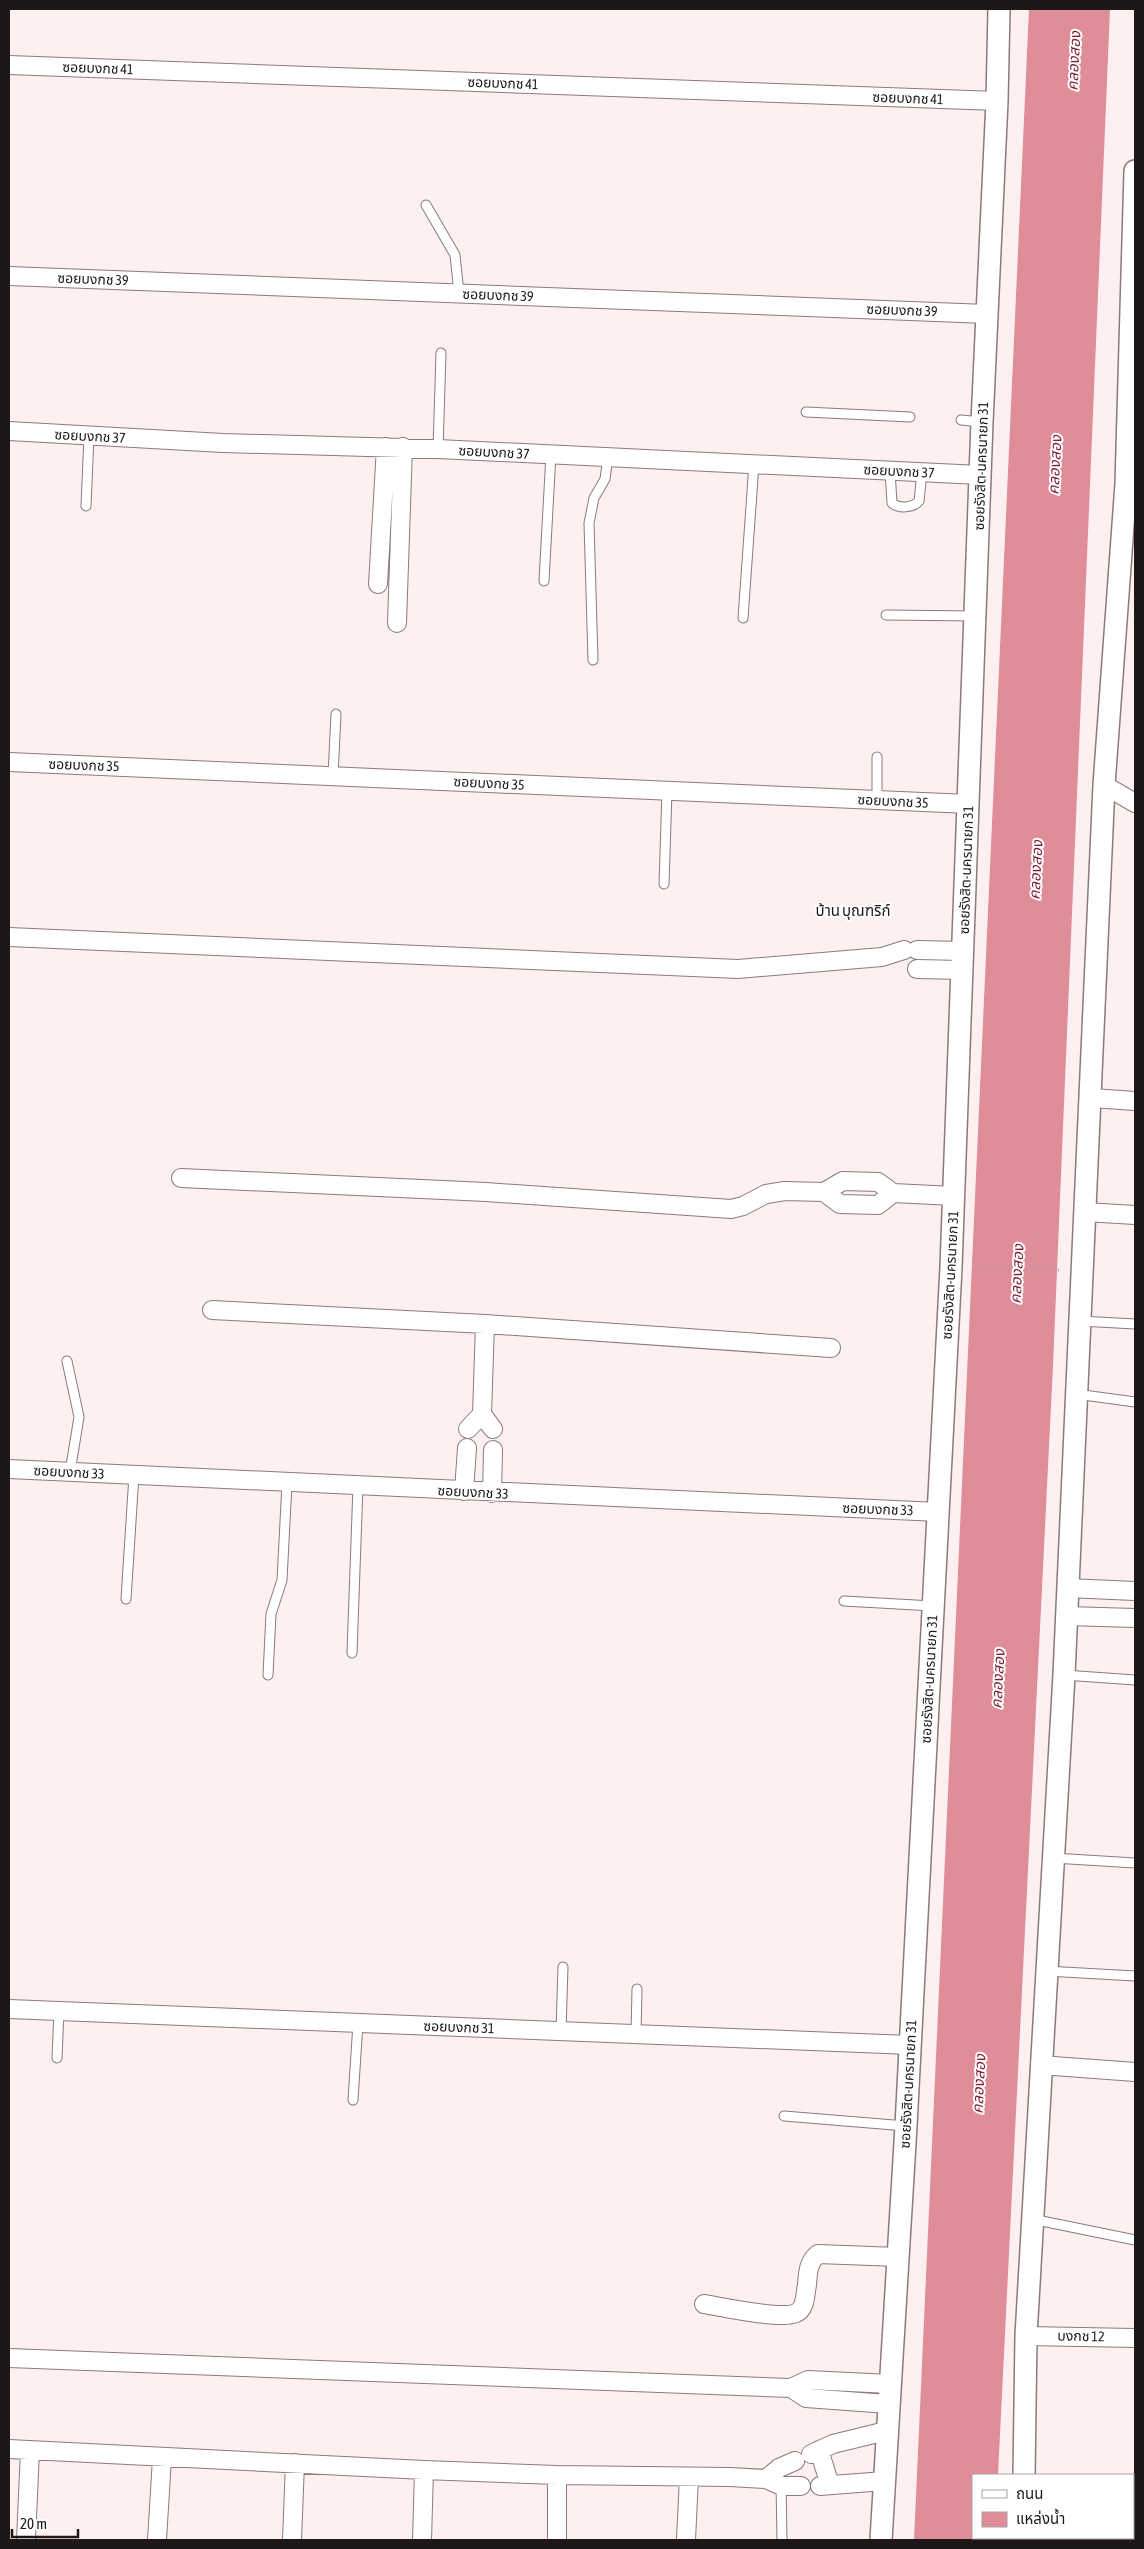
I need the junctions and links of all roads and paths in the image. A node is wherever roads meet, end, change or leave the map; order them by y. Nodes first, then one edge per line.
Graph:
1 (999, 9) edge
2 (9, 65) edge
3 (997, 101) junction
4 (1135, 171) edge
5 (426, 205) dead end
6 (1134, 208) edge
7 (9, 276) edge
8 (459, 293) junction
9 (987, 314) junction
10 (441, 354) dead end
11 (806, 412) dead end
12 (910, 417) dead end
13 (961, 420) dead end
14 (982, 422) junction
15 (9, 432) edge
16 (90, 436) junction
17 (386, 447) junction
18 (404, 447) junction
19 (438, 449) junction
20 (551, 454) junction
21 (608, 457) junction
22 (754, 464) junction
23 (890, 471) junction
24 (922, 472) junction
25 (980, 475) junction
26 (1130, 484) edge
27 (86, 506) dead end
28 (544, 581) dead end
29 (378, 584) dead end
30 (886, 615) dead end
31 (975, 616) junction
32 (743, 618) dead end
33 (397, 622) dead end
34 (593, 660) dead end
35 (336, 714) dead end
36 (878, 757) dead end
37 (9, 762) edge
38 (333, 776) junction
39 (1104, 785) junction
40 (667, 791) junction
41 (877, 800) junction
42 (1135, 803) edge
43 (968, 804) junction
44 (664, 884) dead end
45 (9, 937) edge
46 (882, 957) junction
47 (963, 961) junction
48 (1092, 1098) junction
49 (1135, 1101) edge
50 (180, 1178) dead end
51 (954, 1196) junction
52 (1085, 1212) junction
53 (1135, 1214) edge
54 (966, 1265) dead end
55 (1067, 1270) dead end
56 (212, 1310) dead end
57 (1080, 1321) junction
58 (485, 1324) junction
59 (1135, 1324) edge
60 (831, 1348) dead end
61 (67, 1360) dead end
62 (1076, 1394) junction
63 (1135, 1402) edge
64 (482, 1414) junction
65 (493, 1429) dead end
66 (468, 1430) dead end
67 (467, 1448) dead end
68 (493, 1450) dead end
69 (9, 1469) edge
70 (70, 1472) junction
71 (134, 1475) junction
72 (287, 1482) junction
73 (358, 1486) junction
74 (464, 1491) junction
75 (492, 1492) junction
76 (938, 1512) junction
77 (1067, 1588) junction
78 (1135, 1591) edge
79 (126, 1599) dead end
80 (844, 1601) dead end
81 (933, 1606) junction
82 (1067, 1616) junction
83 (1135, 1618) edge
84 (352, 1653) dead end
85 (268, 1675) dead end
86 (1064, 1675) junction
87 (1135, 1680) edge
88 (1052, 1858) junction
89 (1135, 1863) edge
90 (563, 1967) dead end
91 (1046, 1971) junction
92 (1135, 1976) edge
93 (636, 1989) dead end
94 (9, 2009) edge
95 (59, 2011) junction
96 (358, 2023) junction
97 (561, 2031) junction
98 (636, 2034) junction
99 (910, 2046) junction
100 (57, 2058) dead end
101 (1040, 2066) junction
102 (1135, 2072) edge
103 (353, 2100) dead end
104 (784, 2116) dead end
105 (906, 2126) junction
106 (1032, 2219) junction
107 (1135, 2240) edge
108 (898, 2257) junction
109 (704, 2304) dead end
110 (1026, 2336) junction
111 (1135, 2338) edge
112 (9, 2358) edge
113 (889, 2394) junction
114 (886, 2431) junction
115 (9, 2449) edge
116 (30, 2450) junction
117 (162, 2458) junction
118 (295, 2463) junction
119 (424, 2470) junction
120 (780, 2473) junction
121 (1024, 2474) edge
122 (558, 2475) junction
123 (689, 2477) junction
124 (884, 2481) junction
125 (801, 2486) dead end
126 (26, 2540) edge
127 (158, 2540) edge
128 (292, 2540) edge
129 (422, 2540) edge
130 (557, 2540) edge
131 (686, 2540) edge
132 (782, 2540) edge
133 (881, 2540) edge

1 - 3 street, ซอยรังสิต-นครนายก 31
2 - 3 street, ซอยบงกช 41
3 - 9 street, ซอยรังสิต-นครนายก 31
4 - 6 street
5 - 8 lane
6 - 26 street
7 - 8 street, ซอยบงกช 39
8 - 9 street, ซอยบงกช 39
9 - 14 street, ซอยรังสิต-นครนายก 31
10 - 19 lane
11 - 12 lane
13 - 14 lane
14 - 25 street, ซอยรังสิต-นครนายก 31
15 - 16 street, ซอยบงกช 37
16 - 17 street, ซอยบงกช 37
16 - 27 lane
17 - 18 street, ซอยบงกช 37
17 - 29 street
18 - 19 street, ซอยบงกช 37
18 - 33 street
19 - 20 street, ซอยบงกช 37
20 - 21 street, ซอยบงกช 37
20 - 28 lane
21 - 22 street, ซอยบงกช 37
21 - 34 lane
22 - 23 street, ซอยบงกช 37
22 - 32 lane
23 - 24 street, ซอยบงกช 37
23 - 24 lane
24 - 25 street, ซอยบงกช 37
25 - 31 street, ซอยรังสิต-นครนายก 31
26 - 39 street
30 - 31 lane
31 - 43 street, ซอยรังสิต-นครนายก 31
35 - 38 lane
36 - 41 lane
37 - 38 street, ซอยบงกช 35
38 - 40 street, ซอยบงกช 35
39 - 42 street
39 - 48 street
40 - 41 street, ซอยบงกช 35
40 - 44 lane
41 - 43 street, ซอยบงกช 35
43 - 47 street, ซอยรังสิต-นครนายก 31
45 - 46 street
46 - 47 street
46 - 47 street
47 - 51 street, ซอยรังสิต-นครนายก 31
48 - 49 street
48 - 52 street
50 - 51 street
51 - 76 street, ซอยรังสิต-นครนายก 31
52 - 53 street
52 - 57 street
54 - 55 path
56 - 58 street
57 - 59 lane
57 - 62 street
58 - 60 street
58 - 64 street
61 - 70 lane
62 - 63 lane
62 - 77 street
64 - 65 street
64 - 66 street
67 - 74 street
68 - 75 street
69 - 70 street, ซอยบงกช 33
70 - 71 street, ซอยบงกช 33
71 - 72 street, ซอยบงกช 33
71 - 79 lane
72 - 73 street, ซอยบงกช 33
72 - 85 lane
73 - 74 street, ซอยบงกช 33
73 - 84 lane
74 - 75 street, ซอยบงกช 33
75 - 76 street, ซอยบงกช 33
76 - 81 street, ซอยรังสิต-นครนายก 31
77 - 78 street
77 - 82 street
80 - 81 lane
81 - 99 street, ซอยรังสิต-นครนายก 31
82 - 83 street
82 - 86 street
86 - 87 lane
86 - 88 street
88 - 89 lane
88 - 91 street
90 - 97 lane
91 - 92 lane
91 - 101 street
93 - 98 lane
94 - 95 street, ซอยบงกช 31
95 - 96 street, ซอยบงกช 31
95 - 100 lane
96 - 97 street, ซอยบงกช 31
96 - 103 lane
97 - 98 street, ซอยบงกช 31
98 - 99 street, ซอยบงกช 31
99 - 105 street, ซอยรังสิต-นครนายก 31
101 - 102 street
101 - 106 street
104 - 105 lane
105 - 108 street, ซอยรังสิต-นครนายก 31
106 - 107 lane
106 - 110 street
108 - 109 street
108 - 113 street, ซอยรังสิต-นครนายก 31
110 - 111 street, บงกช 12
110 - 121 street
112 - 113 street
113 - 114 street, ซอยรังสิต-นครนายก 31
114 - 124 street, ซอยรังสิต-นครนายก 31
114 - 124 street
115 - 116 street
116 - 117 street
116 - 126 street
117 - 118 street
117 - 127 street
118 - 119 street
118 - 128 street
119 - 122 street
119 - 129 street
120 - 123 street
120 - 125 street
120 - 132 lane
122 - 123 street
122 - 130 street
123 - 131 street
124 - 133 street, ซอยรังสิต-นครนายก 31

